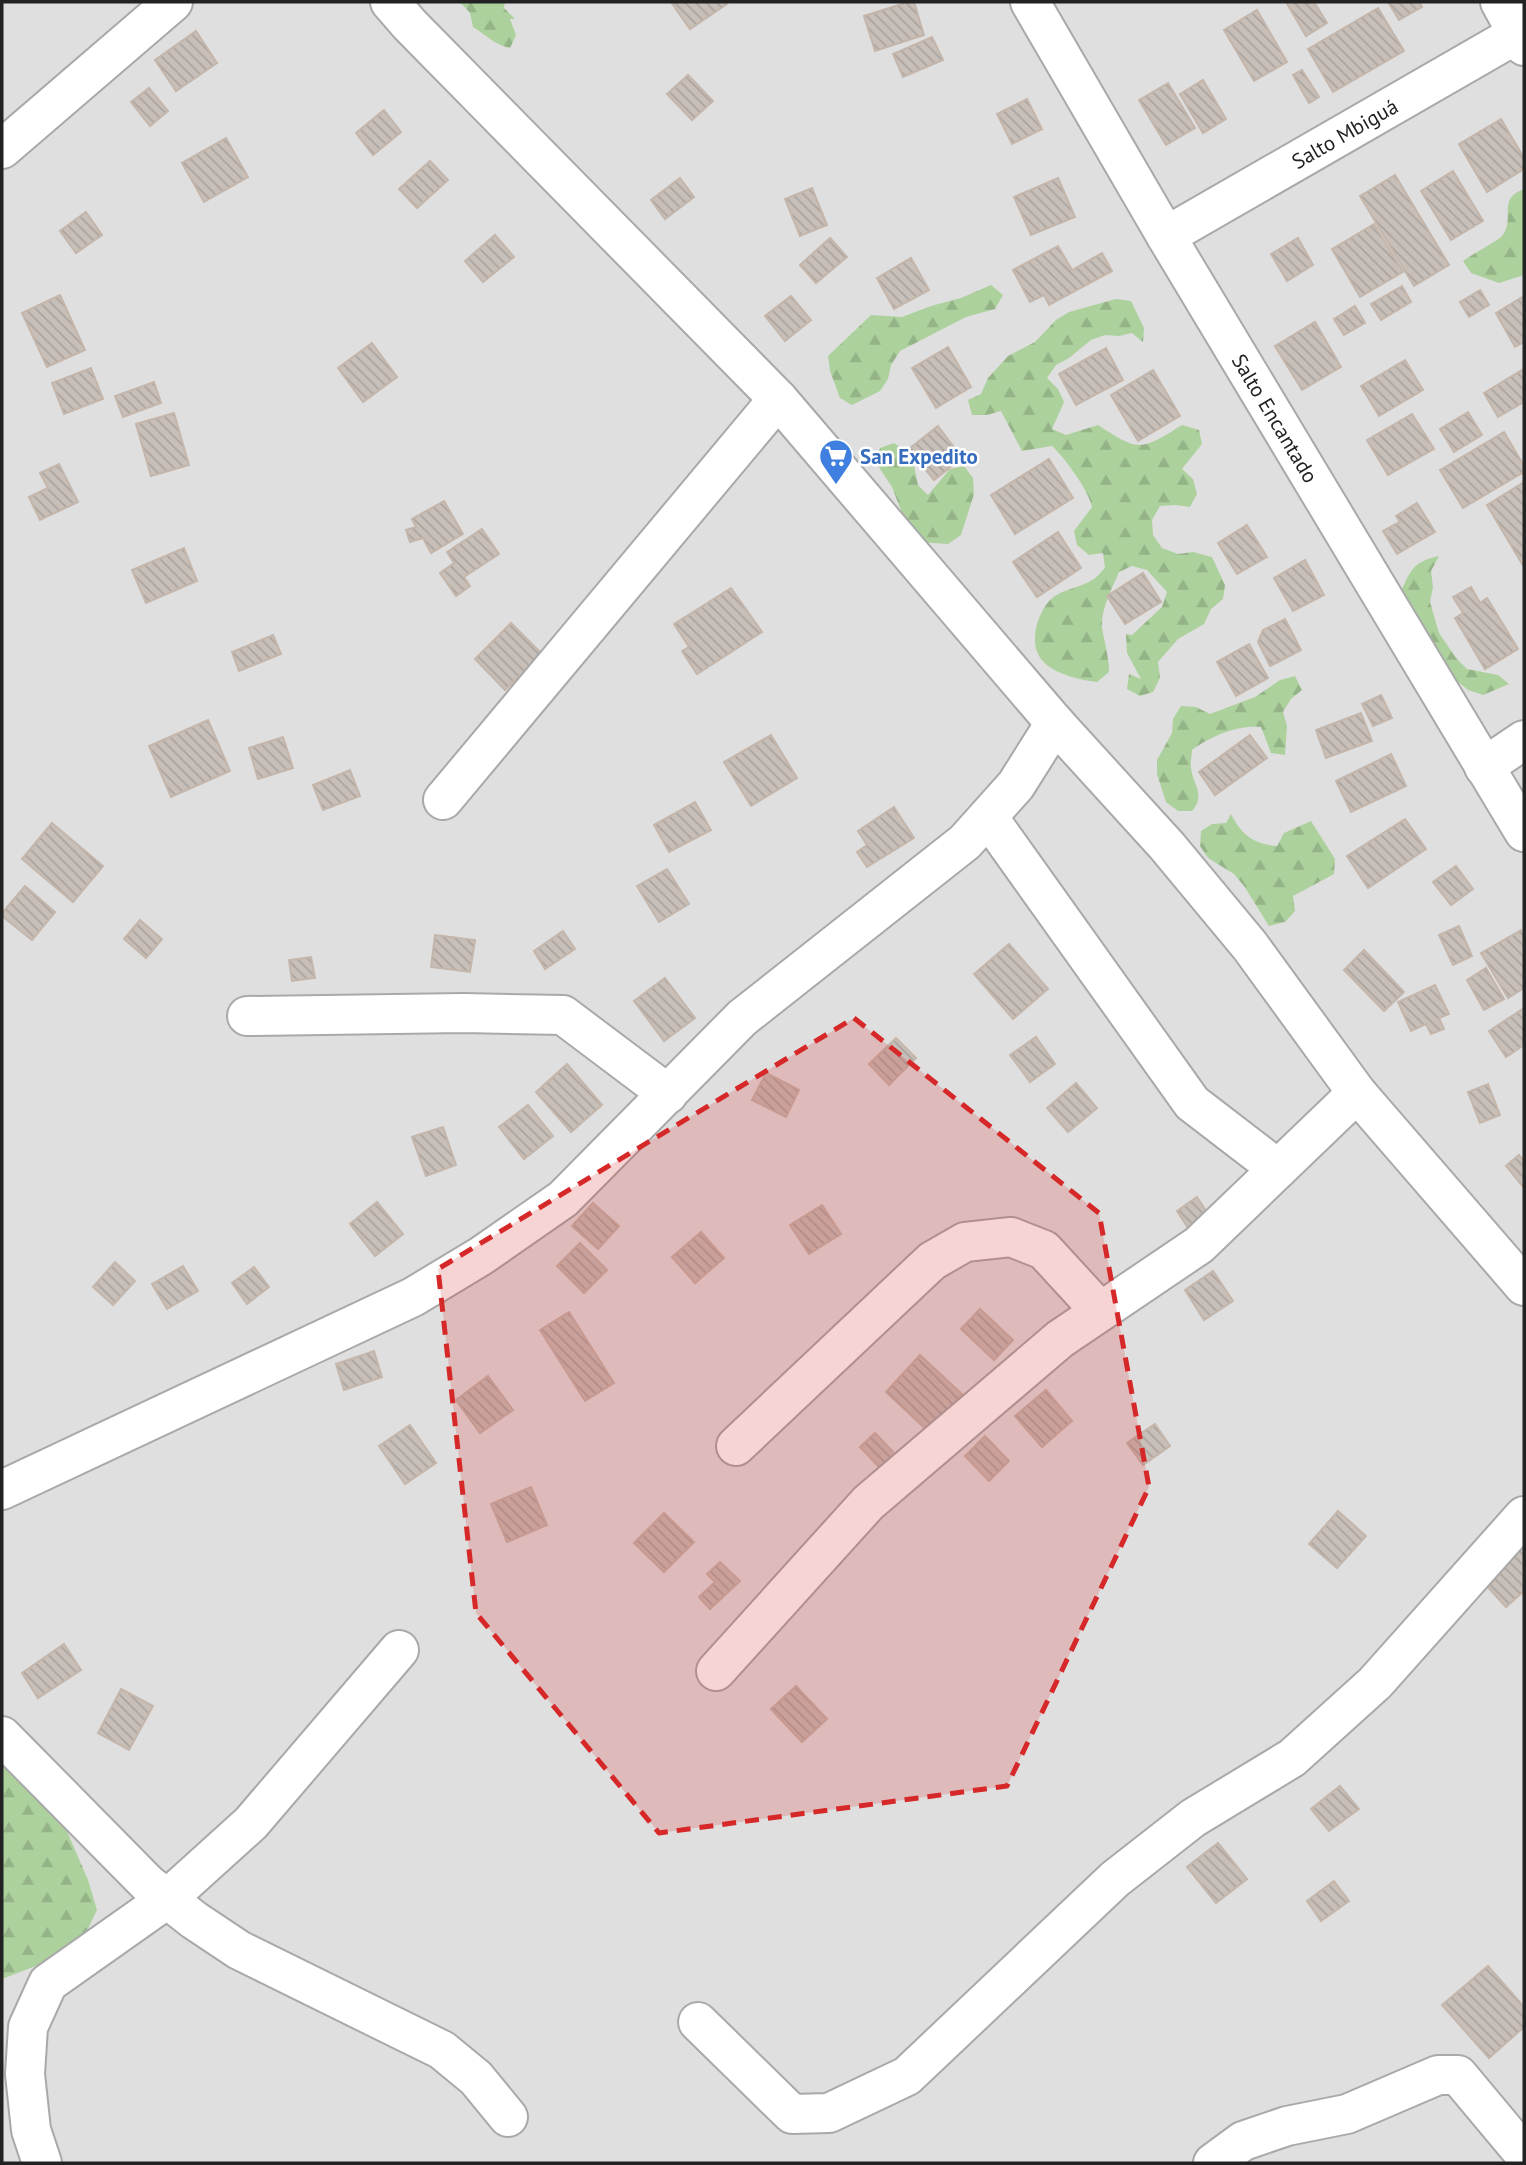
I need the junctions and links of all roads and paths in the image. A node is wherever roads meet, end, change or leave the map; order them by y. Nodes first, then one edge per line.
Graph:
1 (173, 2) edge
2 (390, 2) edge
3 (1030, 2) edge
4 (1516, 28) edge
5 (2, 149) edge
6 (1166, 236) junction
7 (778, 399) junction
8 (1055, 723) junction
9 (1524, 740) edge
10 (1484, 767) junction
11 (443, 800) dead end
12 (988, 817) junction
13 (1524, 832) edge
14 (247, 1016) dead end
15 (1357, 1093) junction
16 (668, 1094) junction
17 (1278, 1169) junction
18 (1524, 1286) edge
19 (1100, 1311) junction
20 (736, 1446) dead end
21 (2, 1490) edge
22 (1524, 1516) edge
23 (399, 1650) dead end
24 (716, 1671) dead end
25 (2, 1736) edge
26 (167, 1899) junction
27 (698, 2022) dead end
28 (508, 2117) dead end
29 (1524, 2154) edge
30 (42, 2163) edge
31 (1213, 2163) edge

1 - 5 street
2 - 7 street
3 - 6 street, Salto Encantado
4 - 6 street, Salto Mbiguá
6 - 10 street, Salto Encantado
7 - 8 street
7 - 11 street
8 - 12 street
8 - 15 street
9 - 10 street
10 - 13 street, Salto Encantado
12 - 16 street
12 - 17 street
14 - 16 street
15 - 17 street
15 - 18 street
16 - 21 street
17 - 19 street
19 - 20 street
19 - 24 street
22 - 27 street
23 - 26 street
25 - 26 street
26 - 28 street
26 - 30 street
29 - 31 street

